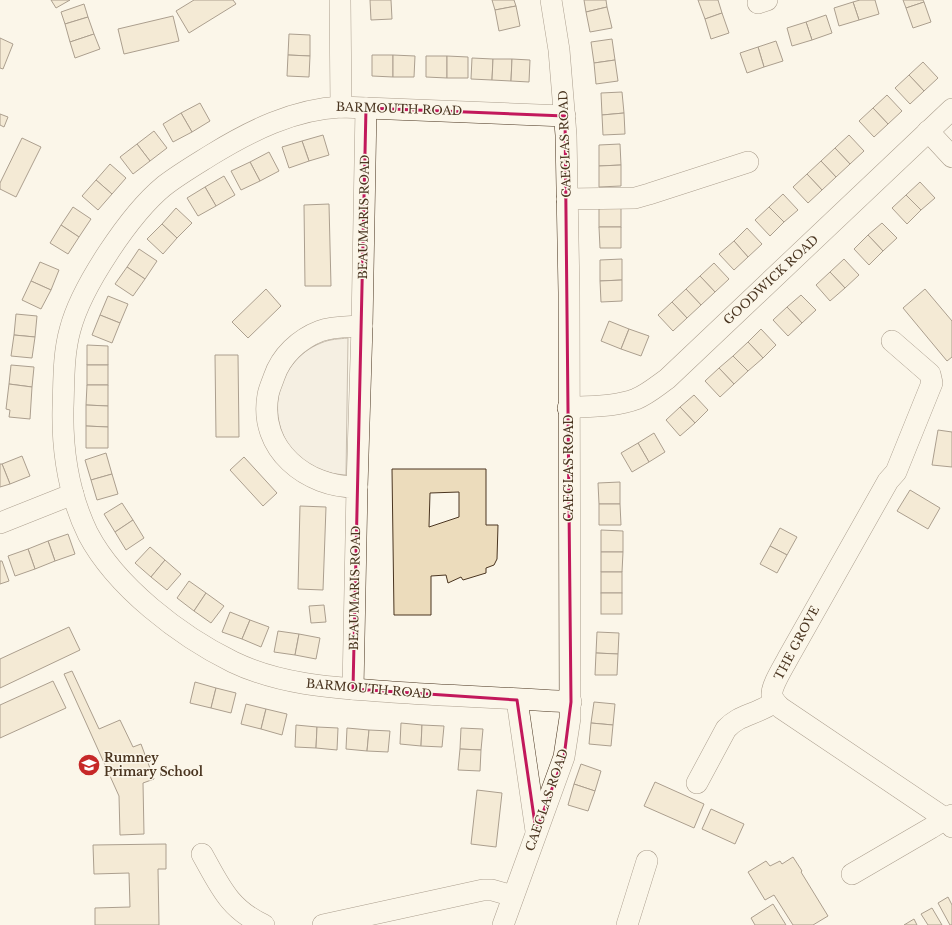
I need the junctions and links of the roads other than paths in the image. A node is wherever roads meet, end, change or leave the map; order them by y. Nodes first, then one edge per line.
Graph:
1 (340, 0) edge
2 (551, 0) edge
3 (341, 107) junction
4 (366, 108) junction
5 (952, 109) edge
6 (564, 116) junction
7 (928, 131) junction
8 (952, 157) edge
9 (748, 162) dead end
10 (567, 199) junction
11 (362, 326) junction
12 (892, 341) dead end
13 (568, 408) junction
14 (357, 487) junction
15 (73, 494) junction
16 (0, 523) edge
17 (353, 689) junction
18 (518, 700) junction
19 (571, 702) junction
20 (775, 702) junction
21 (697, 784) dead end
22 (950, 820) edge
23 (536, 832) junction
24 (202, 854) dead end
25 (647, 861) dead end
26 (852, 874) dead end
27 (513, 896) junction
28 (264, 925) edge
29 (323, 925) edge
30 (503, 925) edge
31 (627, 925) edge

1 - 3 street
2 - 6 street, CAEGLAS ROAD
3 - 4 street, BARMOUTH ROAD
3 - 15 street, BARMOUTH ROAD
4 - 6 street, BARMOUTH ROAD
4 - 11 street, BEAUMARIS ROAD
5 - 7 street, GOODWICK ROAD
6 - 10 street, CAEGLAS ROAD
7 - 8 street
7 - 13 street, GOODWICK ROAD
9 - 10 street
10 - 13 street, CAEGLAS ROAD
11 - 14 street, BEAUMARIS ROAD
11 - 14 street
12 - 20 street, THE GROVE
13 - 19 street, CAEGLAS ROAD
14 - 17 street, BEAUMARIS ROAD
15 - 16 street
15 - 17 street, BARMOUTH ROAD
17 - 18 street, BARMOUTH ROAD
18 - 19 street, BARMOUTH ROAD
18 - 23 street
19 - 23 street, CAEGLAS ROAD
20 - 21 street
20 - 22 street
22 - 26 street
23 - 27 street, CAEGLAS ROAD
24 - 28 street
25 - 31 street
27 - 29 street
27 - 30 street, CAEGLAS ROAD

